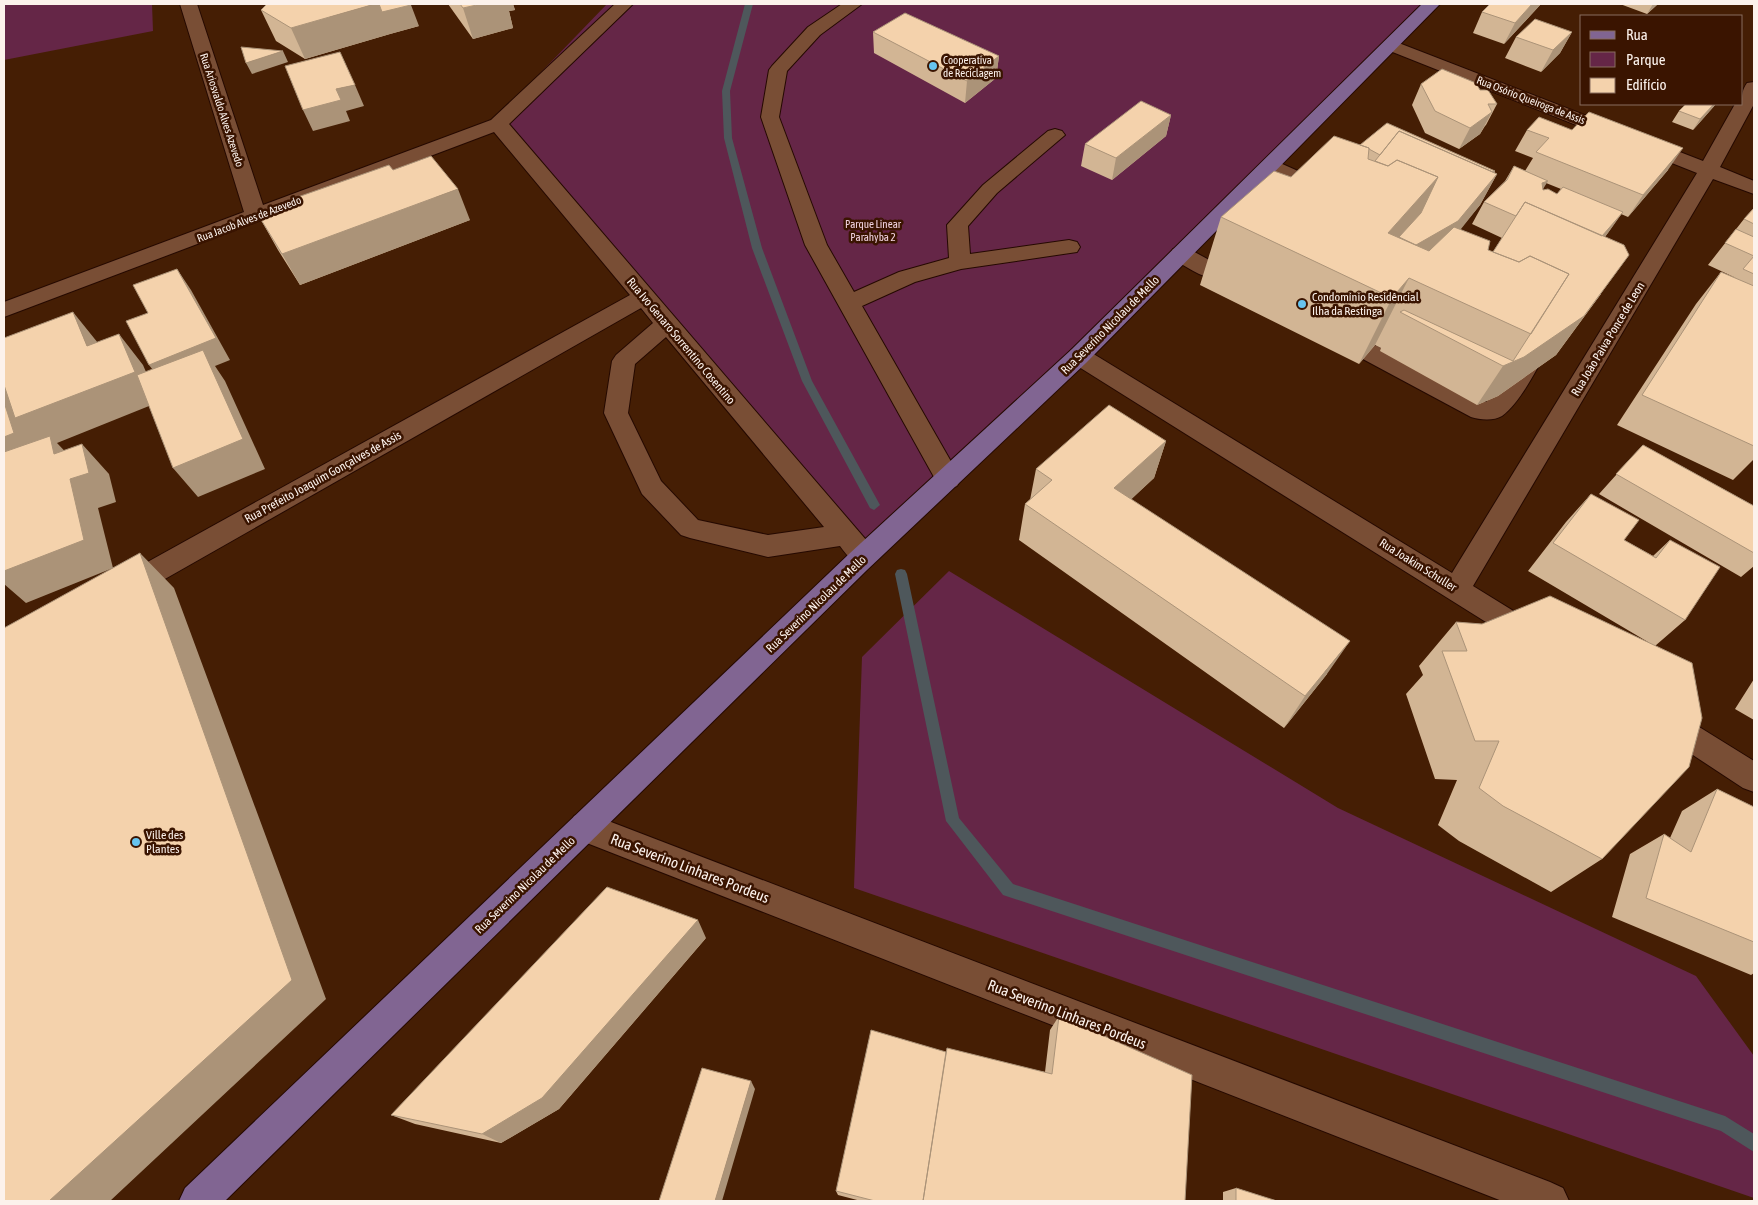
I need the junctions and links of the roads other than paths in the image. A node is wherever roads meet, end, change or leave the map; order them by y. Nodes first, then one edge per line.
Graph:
1 (188, 4) edge
2 (625, 4) edge
3 (853, 4) edge
4 (1431, 4) edge
5 (1391, 45) junction
6 (1754, 86) edge
7 (498, 124) junction
8 (1055, 135) dead end
9 (1271, 165) junction
10 (1709, 170) junction
11 (1754, 188) edge
12 (1344, 199) edge
13 (256, 216) junction
14 (1069, 248) dead end
15 (1181, 254) junction
16 (960, 262) junction
17 (1214, 272) dead end
18 (643, 297) junction
19 (849, 303) junction
20 (4, 310) edge
21 (666, 324) junction
22 (1546, 331) edge
23 (1368, 352) dead end
24 (1079, 356) junction
25 (948, 479) junction
26 (846, 535) junction
27 (864, 556) junction
28 (1457, 589) junction
29 (108, 598) edge
30 (1548, 647) edge
31 (1647, 710) edge
32 (1754, 778) edge
33 (585, 827) junction
34 (198, 1201) edge
35 (1550, 1201) edge

1 - 13 street, Rua Ariosvaldo Alves Azevedo
2 - 7 street, Rua Jacob Alves de Azevedo
3 - 19 street
4 - 5 main road, Rua Severino Nicolau de Mello
5 - 9 main road, Rua Severino Nicolau de Mello
5 - 10 street, Rua Osório Queiroga de Assis
6 - 10 street, Rua João Paiva Ponce de Leon
7 - 13 street, Rua Jacob Alves de Azevedo
7 - 18 street, Rua Ivo Genaro Sorrentino Cosentino
8 - 16 street
9 - 12 street
9 - 15 main road, Rua Severino Nicolau de Mello
10 - 11 street, Rua Osório Queiroga de Assis
10 - 28 street, Rua João Paiva Ponce de Leon
13 - 20 street, Rua Jacob Alves de Azevedo
14 - 16 street
15 - 17 street
15 - 24 main road, Rua Severino Nicolau de Mello
16 - 19 street
18 - 21 street, Rua Ivo Genaro Sorrentino Cosentino
18 - 29 street, Rua Prefeito Joaquim Gonçalves de Assis
19 - 25 street
21 - 26 street, Rua Ivo Genaro Sorrentino Cosentino
21 - 26 street
22 - 23 street
24 - 25 main road, Rua Severino Nicolau de Mello
24 - 28 street, Rua Joakim Schuller
25 - 27 main road, Rua Severino Nicolau de Mello
26 - 27 street, Rua Ivo Genaro Sorrentino Cosentino
27 - 33 main road, Rua Severino Nicolau de Mello
28 - 30 street, Rua Joakim Schuller
31 - 32 street
33 - 34 main road, Rua Severino Nicolau de Mello
33 - 35 street, Rua Severino Linhares Pordeus

